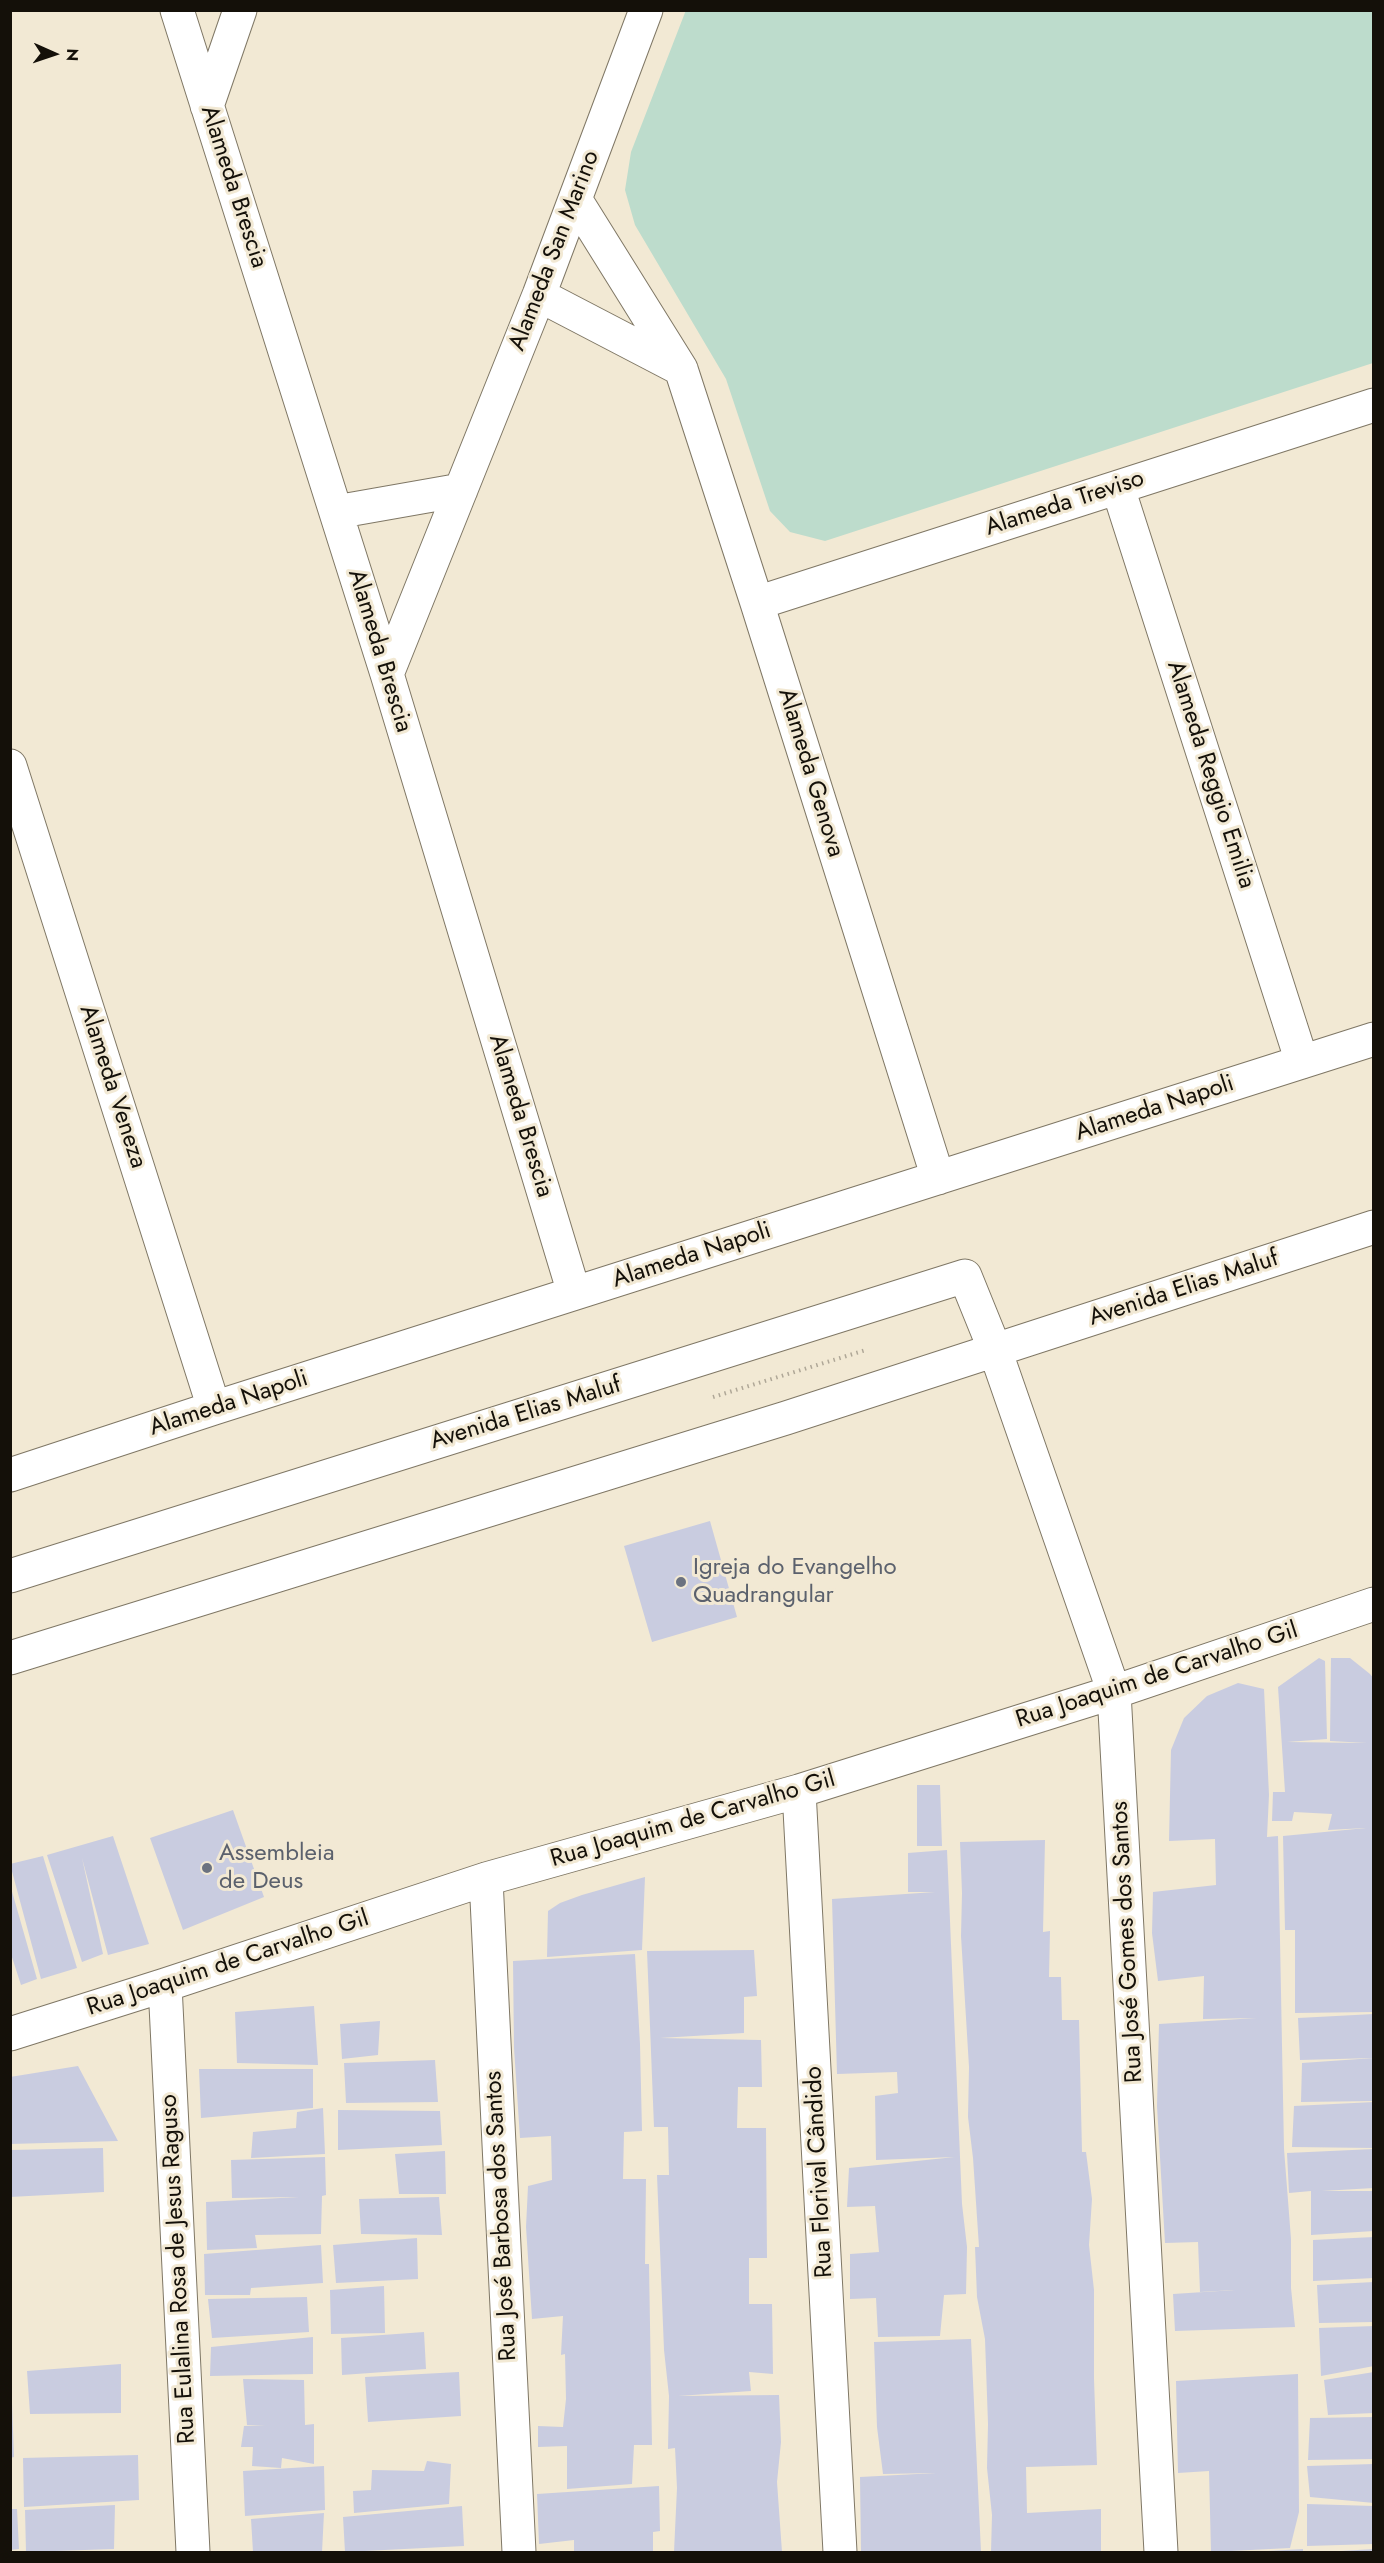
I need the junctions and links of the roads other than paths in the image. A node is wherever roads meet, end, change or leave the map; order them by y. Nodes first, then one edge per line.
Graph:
1 (177, 10) edge
2 (240, 10) edge
3 (646, 10) edge
4 (207, 106) junction
5 (575, 199) junction
6 (539, 295) junction
7 (681, 369) junction
8 (1374, 405) edge
9 (1118, 488) junction
10 (461, 490) junction
11 (336, 513) junction
12 (757, 603) junction
13 (387, 674) junction
14 (10, 766) edge
15 (1374, 1039) edge
16 (1302, 1062) junction
17 (938, 1178) junction
18 (1374, 1227) edge
19 (574, 1293) junction
20 (995, 1350) junction
21 (214, 1408) junction
22 (10, 1476) edge
23 (10, 1576) edge
24 (1374, 1604) edge
25 (10, 1658) edge
26 (1114, 1692) junction
27 (799, 1791) junction
28 (486, 1880) junction
29 (165, 1986) junction
30 (10, 2034) edge
31 (193, 2553) edge
32 (519, 2553) edge
33 (840, 2553) edge
34 (1161, 2553) edge

1 - 4 street, Alameda Brescia
2 - 4 street
3 - 5 street, Alameda San Marino
4 - 11 street, Alameda Brescia
5 - 6 street, Alameda San Marino
5 - 7 street, Alameda Genova
6 - 7 street
6 - 10 street, Alameda San Marino
7 - 12 street, Alameda Genova
8 - 9 street, Alameda Treviso
9 - 12 street, Alameda Treviso
9 - 16 street, Alameda Reggio Emilia
10 - 11 street
10 - 13 street, Alameda San Marino
11 - 13 street, Alameda Brescia
12 - 17 street, Alameda Genova
13 - 19 street, Alameda Brescia
14 - 21 street, Alameda Veneza
15 - 16 street, Alameda Napoli
16 - 17 street, Alameda Napoli
17 - 19 street, Alameda Napoli
18 - 20 street, Avenida Elias Maluf
19 - 21 street, Alameda Napoli
20 - 23 street, Avenida Elias Maluf
20 - 25 street, Avenida Elias Maluf
20 - 26 street, Rua José Gomes dos Santos
21 - 22 street, Alameda Napoli
24 - 26 street, Rua Joaquim de Carvalho Gil
26 - 27 street, Rua Joaquim de Carvalho Gil
26 - 34 street, Rua José Gomes dos Santos
27 - 28 street, Rua Joaquim de Carvalho Gil
27 - 33 street, Rua Florival Cândido
28 - 29 street, Rua Joaquim de Carvalho Gil
28 - 32 street, Rua José Barbosa dos Santos
29 - 30 street, Rua Joaquim de Carvalho Gil
29 - 31 street, Rua Eulalina Rosa de Jesus Raguso

